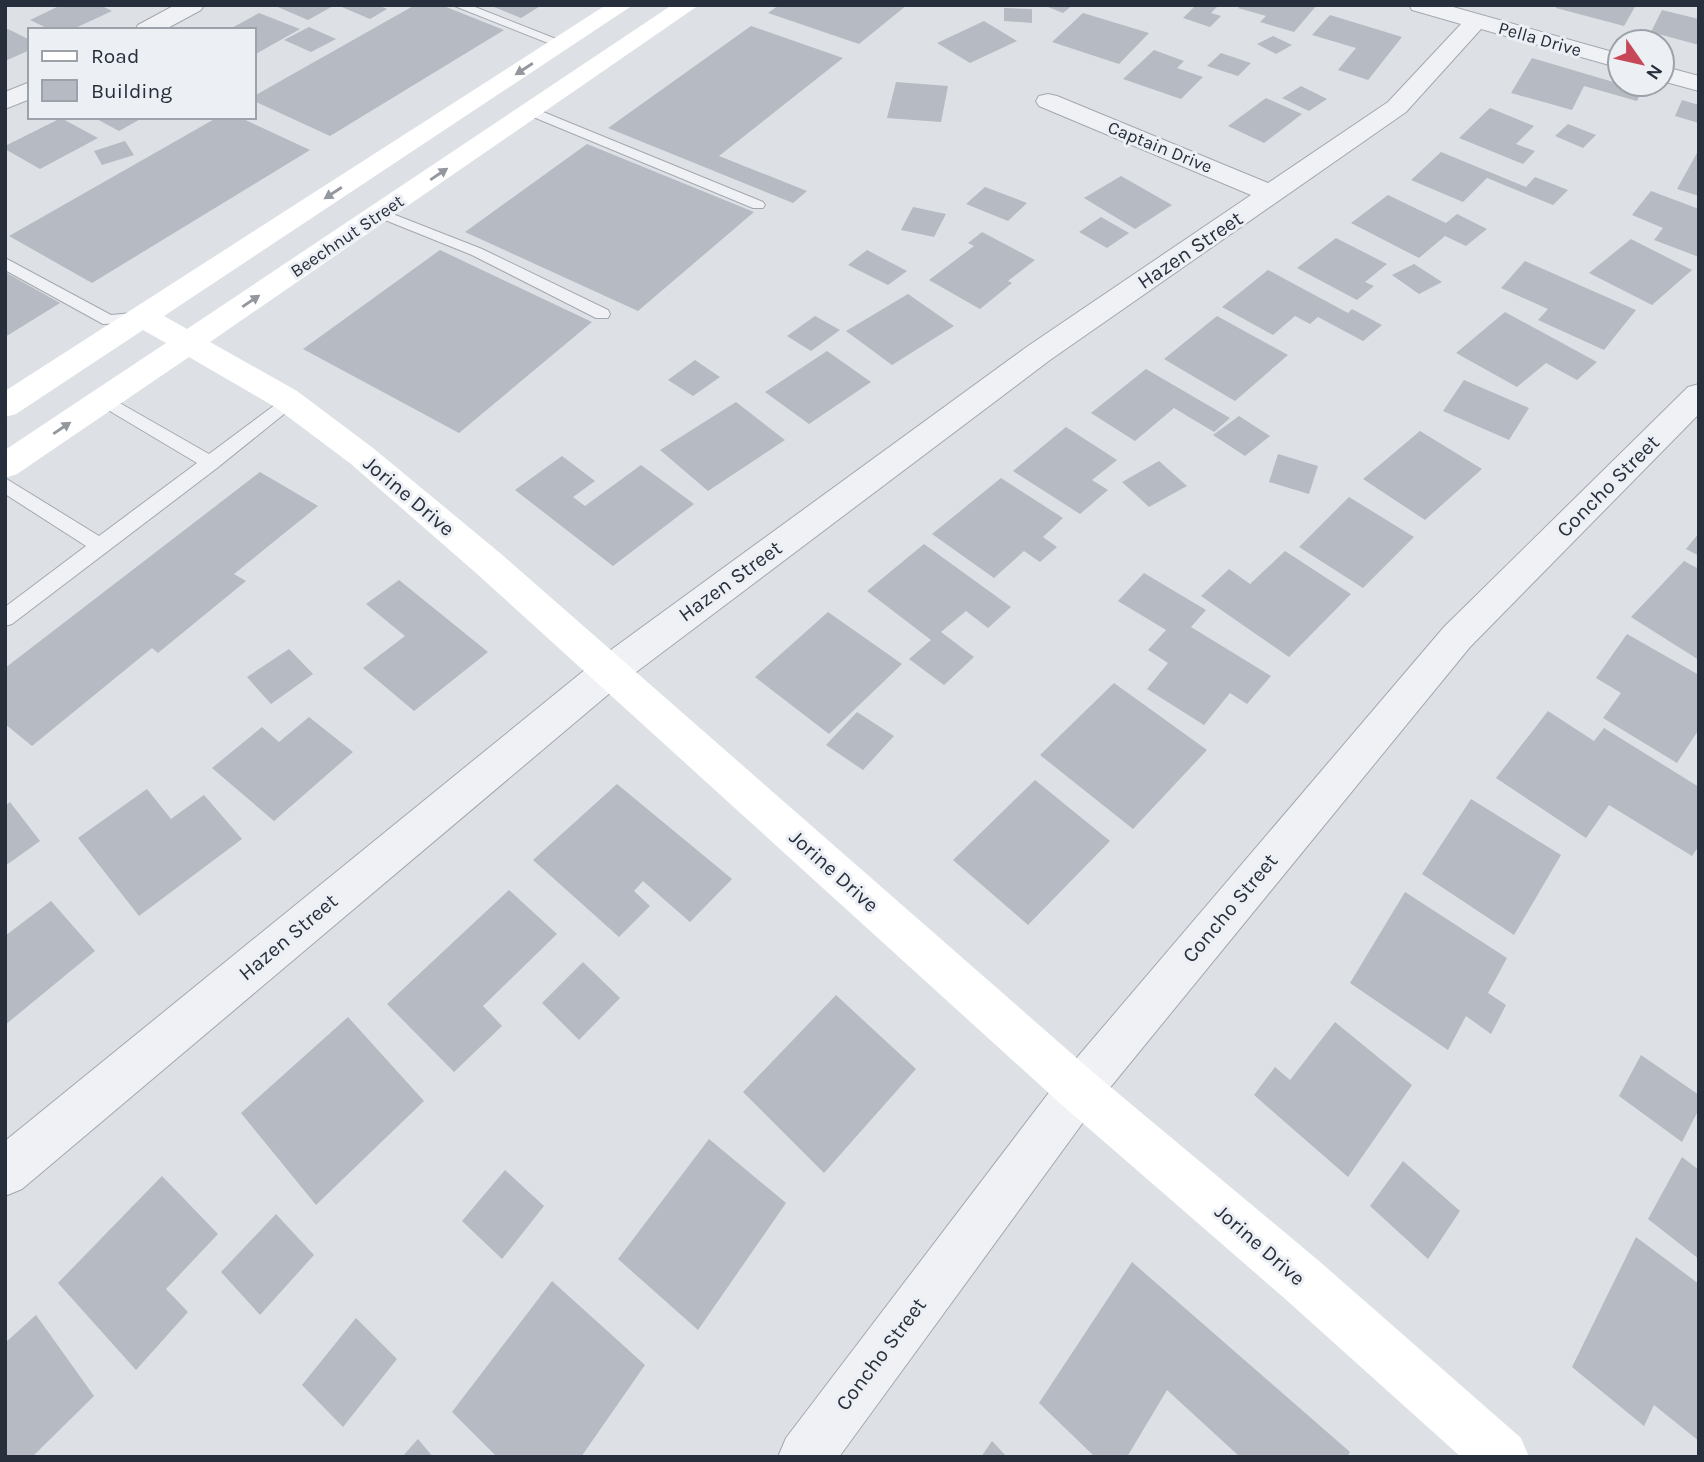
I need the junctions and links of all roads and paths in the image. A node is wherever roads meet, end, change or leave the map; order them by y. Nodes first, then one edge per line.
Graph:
1 (193, 5) edge
2 (458, 5) edge
3 (622, 5) edge
4 (688, 5) edge
5 (1420, 5) edge
6 (1476, 21) junction
7 (150, 28) edge
8 (572, 38) junction
9 (624, 48) junction
10 (1606, 57) edge
11 (1676, 77) edge
12 (1699, 84) edge
13 (28, 90) edge
14 (1048, 101) dead end
15 (5, 102) edge
16 (531, 111) junction
17 (1272, 194) junction
18 (758, 205) dead end
19 (380, 213) junction
20 (5, 263) edge
21 (602, 314) dead end
22 (143, 317) junction
23 (189, 343) junction
24 (1699, 395) edge
25 (104, 400) junction
26 (290, 402) junction
27 (5, 406) edge
28 (211, 463) junction
29 (5, 466) edge
30 (5, 485) edge
31 (100, 546) junction
32 (5, 618) edge
33 (610, 671) junction
34 (1079, 1090) junction
35 (5, 1172) edge
36 (805, 1457) edge
37 (1503, 1457) edge

1 - 7 street
2 - 8 lane
3 - 8 main road
4 - 9 main road, Beechnut Street
5 - 6 street, Pella Drive
6 - 10 street, Pella Drive
6 - 17 street, Hazen Street
8 - 9 main road
8 -> 22 main road
9 - 16 main road, Beechnut Street
11 - 12 street
13 - 15 street
14 - 17 street, Captain Drive
16 - 18 lane
19 -> 16 main road, Beechnut Street
17 - 33 street, Hazen Street
19 - 21 lane
23 -> 19 main road, Beechnut Street
20 - 22 lane
22 - 23 main road, Jorine Drive
22 - 27 main road
23 - 25 main road, Beechnut Street
23 - 26 main road, Jorine Drive
24 - 34 street, Concho Street
25 - 28 lane
29 -> 25 main road, Beechnut Street
26 - 28 lane
26 - 33 main road, Jorine Drive
28 - 31 lane
30 - 31 lane
31 - 32 lane
33 - 34 main road, Jorine Drive
33 - 35 street, Hazen Street
34 - 36 street, Concho Street
34 - 37 main road, Jorine Drive

